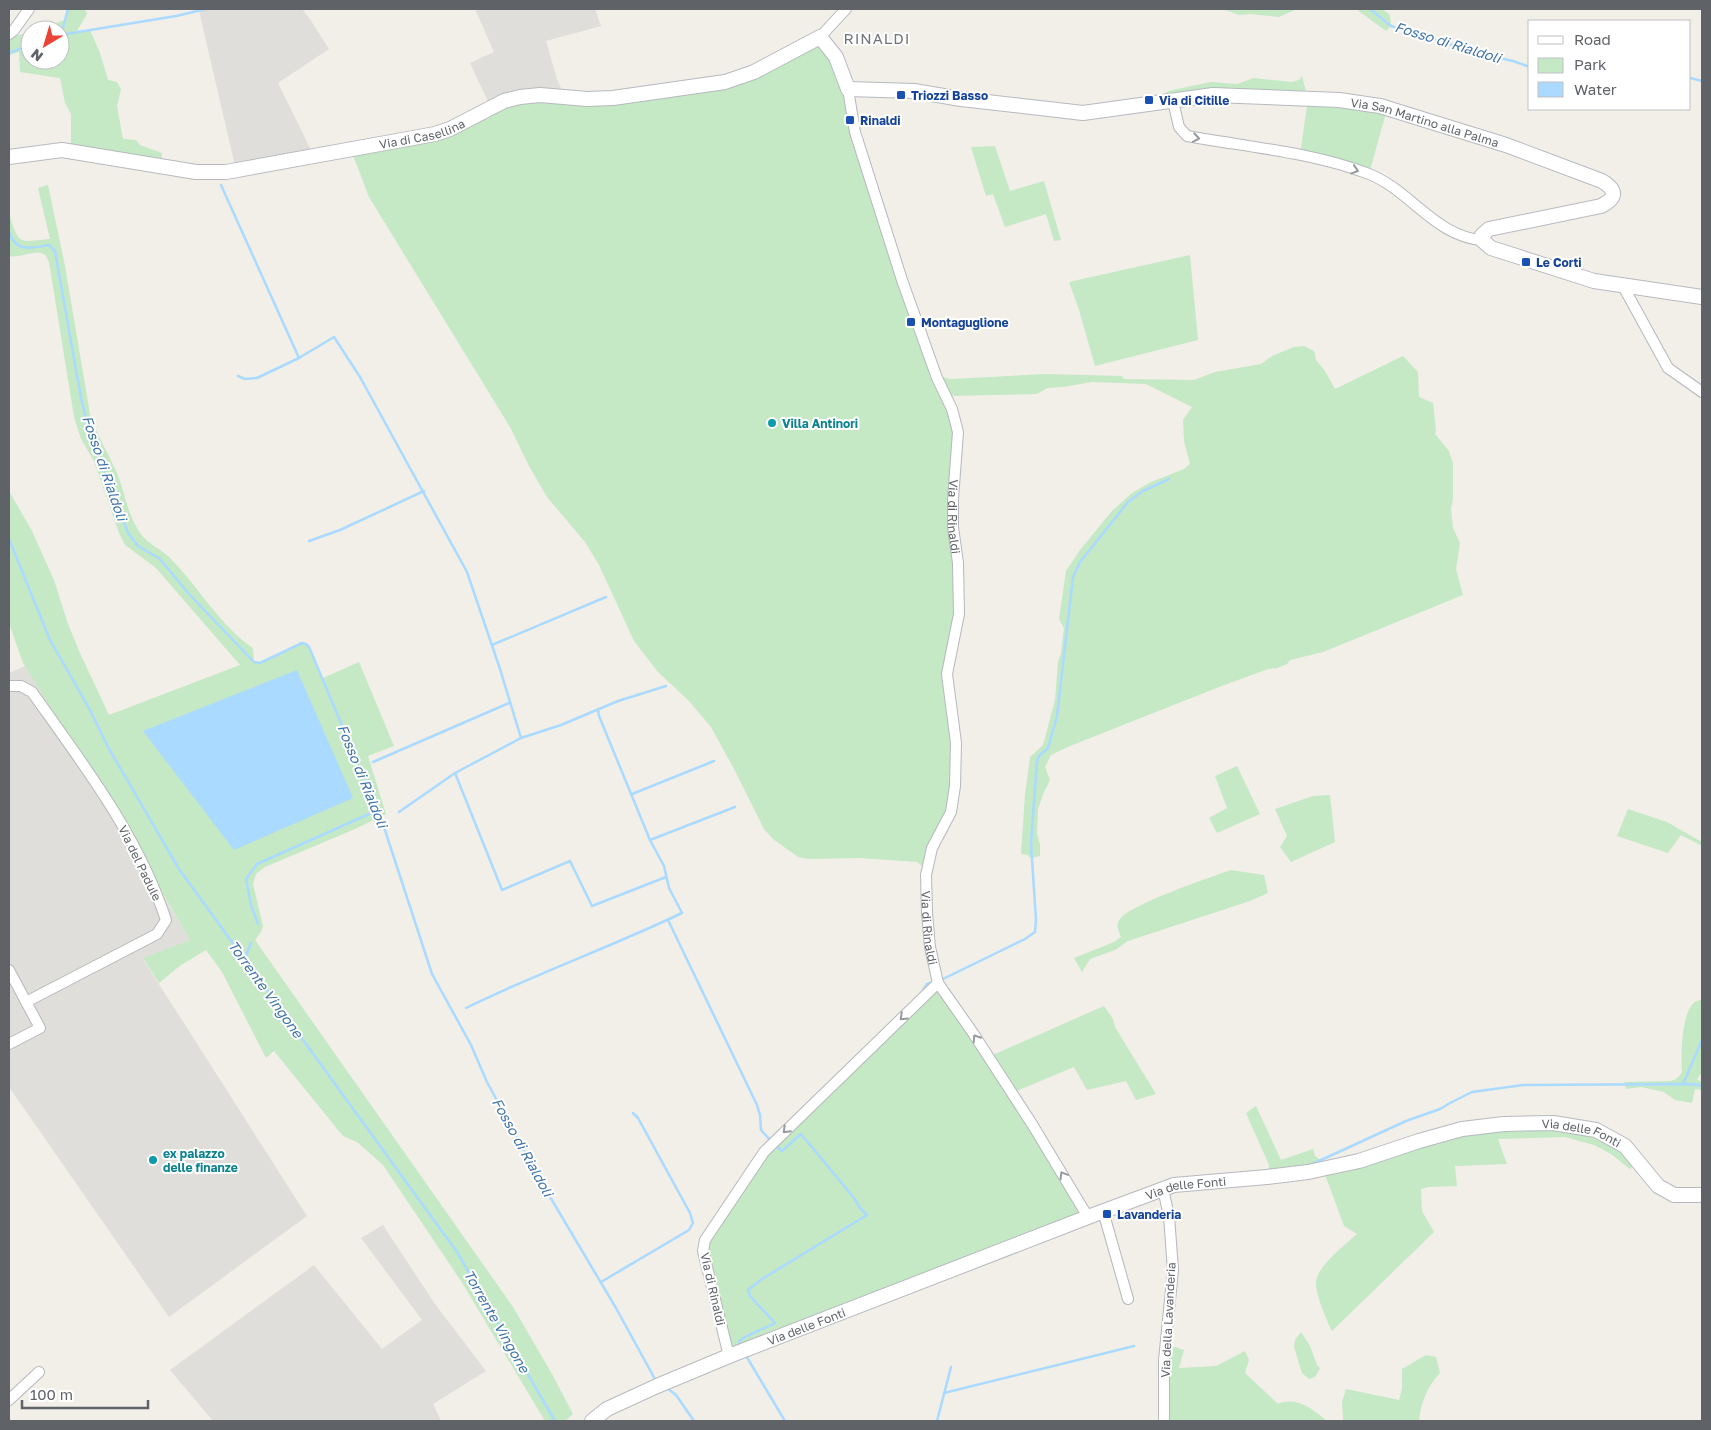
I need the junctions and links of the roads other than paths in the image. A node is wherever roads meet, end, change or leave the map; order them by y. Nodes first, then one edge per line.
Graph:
1 (29, 9) edge
2 (846, 9) edge
3 (9, 34) edge
4 (820, 37) junction
5 (848, 89) junction
6 (1173, 101) junction
7 (9, 157) edge
8 (1482, 240) junction
9 (1623, 286) junction
10 (1702, 297) edge
11 (1702, 392) edge
12 (9, 686) edge
13 (9, 970) edge
14 (938, 983) junction
15 (26, 1002) junction
16 (9, 1044) edge
17 (1164, 1189) junction
18 (1702, 1195) edge
19 (1103, 1212) junction
20 (1088, 1217) junction
21 (1128, 1299) dead end
22 (729, 1356) junction
23 (39, 1372) dead end
24 (9, 1400) edge
25 (592, 1421) edge
26 (1164, 1421) edge

1 - 3 street
2 - 4 street
4 - 5 street, Via di Rinaldi
4 - 7 street, Via di Casellina
5 - 6 street, Via San Martino alla Palma
5 - 14 street, Via di Rinaldi
6 -> 8 street
6 - 8 street, Via San Martino alla Palma
8 - 9 street
9 - 10 street
9 - 11 street
12 - 15 street, Via del Padule
13 - 15 street
20 -> 14 street, Via di Rinaldi
14 -> 22 street, Via di Rinaldi
15 - 16 street
17 - 18 street, Via delle Fonti
17 - 19 street, Via delle Fonti
17 - 26 street, Via della Lavanderia
19 - 20 street, Via delle Fonti
19 - 21 street
20 - 22 street, Via delle Fonti
22 - 25 street, Via delle Fonti
23 - 24 street

